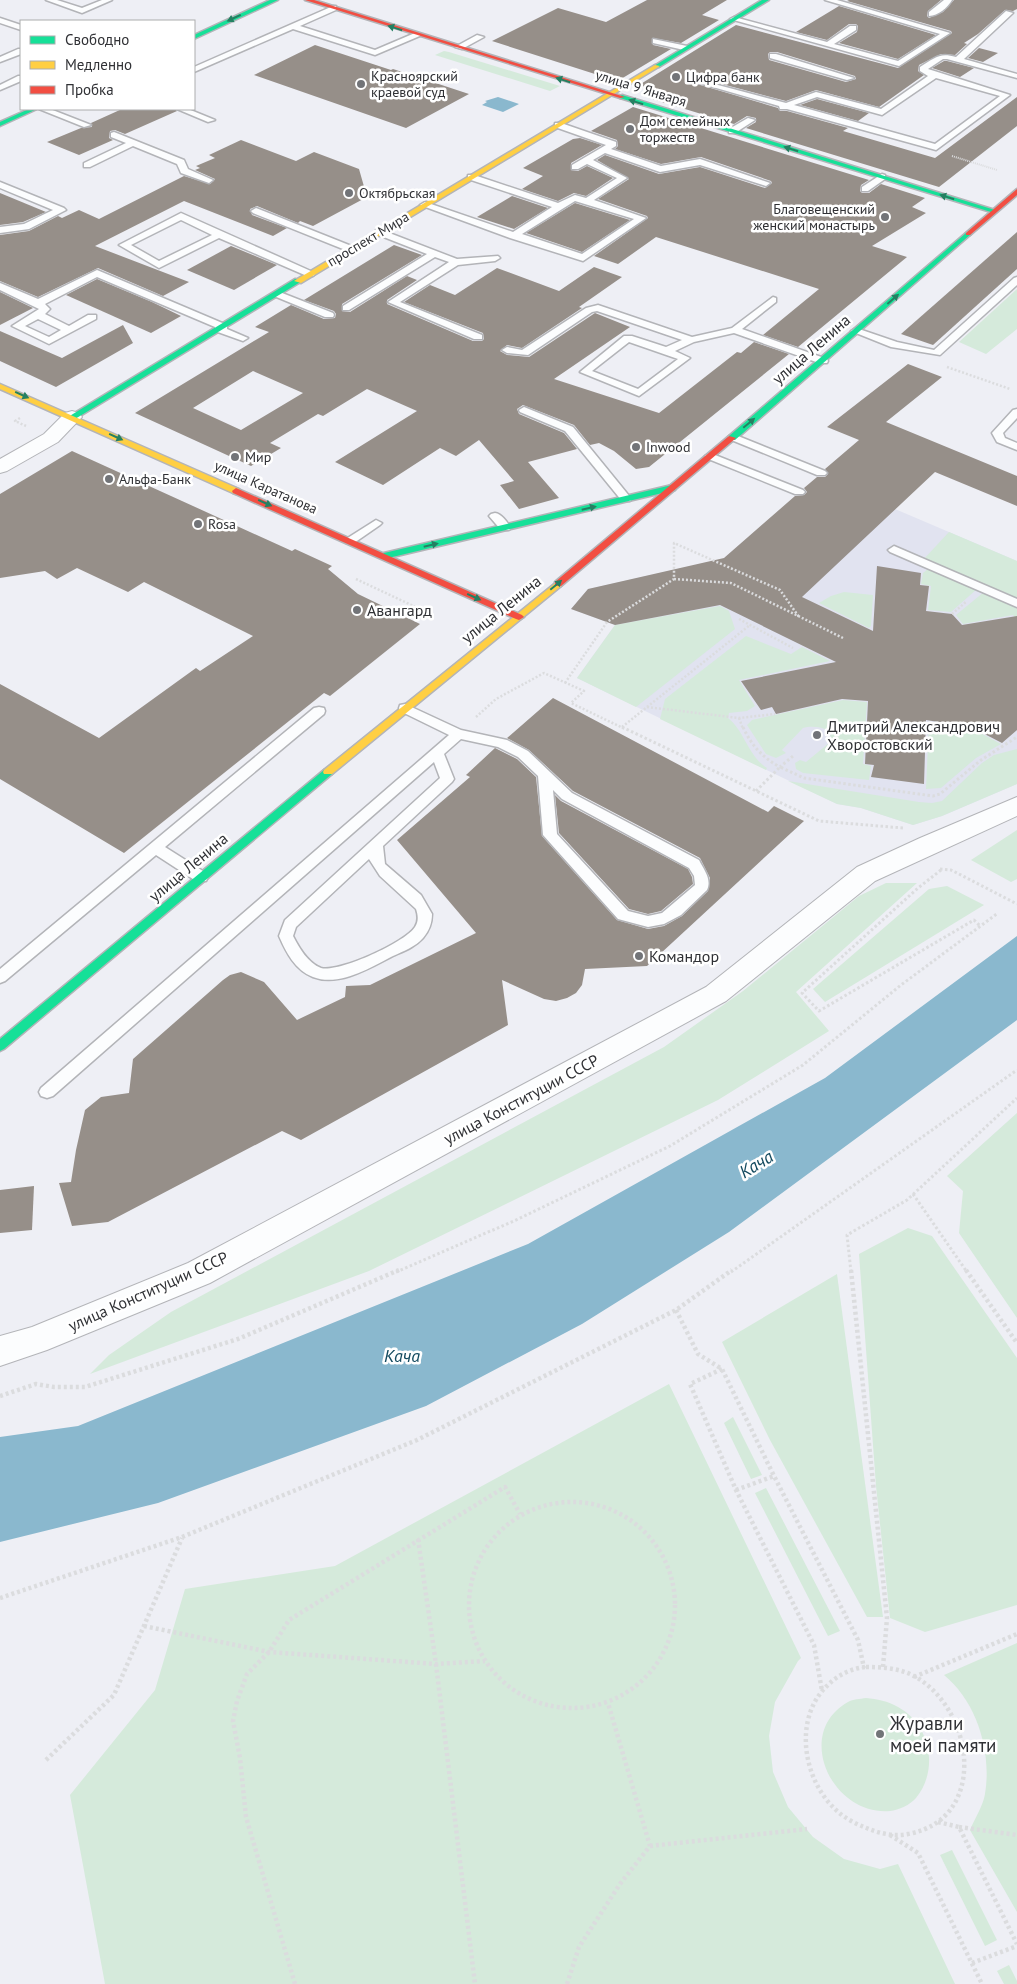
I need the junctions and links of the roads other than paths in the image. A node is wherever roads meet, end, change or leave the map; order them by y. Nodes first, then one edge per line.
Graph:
1 (50, 0) edge
2 (108, 0) edge
3 (275, 0) edge
4 (308, 0) edge
5 (766, 0) edge
6 (829, 0) edge
7 (865, 0) edge
8 (948, 0) edge
9 (854, 7) junction
10 (334, 8) junction
11 (1009, 13) dead end
12 (932, 14) dead end
13 (734, 19) junction
14 (0, 20) edge
15 (294, 26) junction
16 (854, 28) dead end
17 (20, 29) edge
18 (20, 29) edge
19 (0, 31) edge
20 (418, 34) junction
21 (195, 37) edge
22 (480, 37) dead end
23 (802, 38) junction
24 (656, 41) dead end
25 (789, 45) dead end
26 (828, 45) junction
27 (459, 47) junction
28 (684, 48) junction
29 (20, 51) edge
30 (780, 51) dead end
31 (0, 60) edge
32 (958, 60) junction
33 (195, 70) edge
34 (934, 75) junction
35 (1017, 76) edge
36 (20, 78) edge
37 (850, 78) dead end
38 (703, 83) dead end
39 (0, 88) edge
40 (610, 94) junction
41 (784, 107) junction
42 (32, 110) edge
43 (46, 110) edge
44 (185, 110) edge
45 (767, 110) dead end
46 (211, 120) dead end
47 (751, 120) dead end
48 (0, 124) edge
49 (87, 125) dead end
50 (558, 125) junction
51 (732, 132) junction
52 (114, 136) dead end
53 (133, 143) junction
54 (604, 150) junction
55 (586, 160) junction
56 (87, 165) dead end
57 (574, 167) dead end
58 (472, 177) junction
59 (882, 177) junction
60 (209, 180) dead end
61 (766, 183) dead end
62 (0, 185) edge
63 (865, 189) dead end
64 (1017, 191) edge
65 (587, 202) junction
66 (424, 205) junction
67 (558, 206) junction
68 (256, 211) dead end
69 (993, 212) junction
70 (0, 230) edge
71 (379, 232) junction
72 (219, 235) junction
73 (513, 236) junction
74 (351, 250) junction
75 (433, 254) junction
76 (495, 258) dead end
77 (456, 262) junction
78 (310, 274) junction
79 (1017, 280) edge
80 (0, 286) edge
81 (277, 294) junction
82 (773, 300) dead end
83 (38, 303) junction
84 (346, 308) dead end
85 (38, 315) junction
86 (329, 315) dead end
87 (92, 318) dead end
88 (221, 328) junction
89 (69, 330) junction
90 (735, 330) junction
91 (856, 331) junction
92 (478, 337) dead end
93 (243, 338) dead end
94 (691, 340) junction
95 (507, 350) dead end
96 (666, 352) junction
97 (823, 361) junction
98 (0, 386) edge
99 (524, 410) dead end
100 (1017, 412) edge
101 (72, 418) junction
102 (733, 437) junction
103 (1017, 447) edge
104 (710, 456) junction
105 (0, 467) edge
106 (821, 473) dead end
107 (672, 488) junction
108 (799, 492) dead end
109 (626, 499) junction
110 (495, 516) dead end
111 (376, 523) dead end
112 (505, 528) junction
113 (350, 541) junction
114 (894, 550) dead end
115 (384, 556) junction
116 (1017, 604) edge
117 (519, 617) junction
118 (405, 708) junction
119 (319, 711) dead end
120 (458, 734) junction
121 (437, 752) junction
122 (545, 775) junction
123 (1017, 806) edge
124 (376, 842) junction
125 (155, 848) junction
126 (201, 877) junction
127 (0, 977) edge
128 (0, 1046) edge
129 (47, 1092) dead end
130 (0, 1351) edge

1 - 2 lane
3 -> 21 main road
4 - 10 main road, улица 9 Января
5 - 13 main road, проспект Мира
6 - 9 lane
7 - 9 lane
8 - 12 lane
9 - 26 lane
10 - 15 lane
20 -> 10 main road, улица 9 Января
11 - 32 lane
13 - 23 lane
13 - 28 main road, проспект Мира
14 - 17 lane
15 - 20 lane
15 - 33 lane
16 - 26 lane
18 - 19 lane
20 - 27 main road, улица 9 Января
22 - 27 lane
23 - 25 lane
23 - 26 lane
24 - 28 lane
40 -> 27 main road, улица 9 Января
28 - 40 main road, проспект Мира
29 - 31 lane
30 - 37 lane
32 - 34 lane
32 - 35 lane
34 - 41 lane
34 - 41 lane
36 - 39 lane
38 - 41 lane
40 - 50 main road, проспект Мира
51 -> 40 main road, улица 9 Января
41 - 45 lane
42 - 48 main road
43 - 49 lane
44 - 46 lane
47 - 51 lane
50 - 54 lane
50 - 58 main road, проспект Мира
59 -> 51 main road, улица 9 Января
52 - 53 lane
53 - 56 lane
53 - 60 lane
54 - 55 lane
54 - 61 lane
55 - 57 lane
55 - 65 lane
58 - 66 main road, проспект Мира
58 - 67 lane
59 - 63 lane
69 -> 59 main road, улица 9 Января
62 - 70 lane
64 - 69 main road, улица Ленина
65 - 67 lane
65 - 73 lane
66 - 71 main road, проспект Мира
66 - 73 lane
67 - 73 lane
68 - 74 lane
91 -> 69 main road, улица Ленина
71 - 74 main road, проспект Мира
71 - 75 lane
72 - 72 lane
72 - 78 lane
74 - 78 main road, проспект Мира
75 - 77 lane
75 - 84 lane
76 - 77 lane
77 - 92 lane
78 - 81 main road, проспект Мира
79 - 91 lane
80 - 83 lane
81 - 86 lane
81 - 88 main road, проспект Мира
82 - 90 lane
83 - 85 lane
83 - 88 lane
85 - 89 lane
85 - 89 lane
87 - 89 lane
88 - 93 lane
88 - 101 main road, проспект Мира
90 - 94 lane
90 - 97 lane
91 - 97 main road, улица Ленина
94 - 95 lane
94 - 96 lane
96 - 96 lane
102 -> 97 main road, улица Ленина
98 -> 101 main road, улица Каратанова
99 - 109 lane
100 - 103 lane
101 - 105 street, проспект Мира
101 -> 113 main road, улица Каратанова
102 - 104 main road, улица Ленина
102 - 106 lane
104 - 107 main road, улица Ленина
104 - 108 lane
107 - 109 main road
117 -> 107 main road, улица Ленина
112 -> 109 main road
110 - 112 lane
111 - 113 lane
115 -> 112 main road
113 - 115 main road, улица Каратанова
114 - 116 lane
115 -> 117 main road, улица Каратанова
117 - 118 main road, улица Ленина
118 - 120 lane
118 - 126 main road, улица Ленина
119 - 125 lane
120 - 121 lane
120 - 122 lane
121 - 124 lane
121 - 129 lane
122 - 122 lane
123 - 130 street, улица Конституции СССР
124 - 124 lane
125 - 126 lane
125 - 127 lane
126 - 128 main road, улица Ленина

